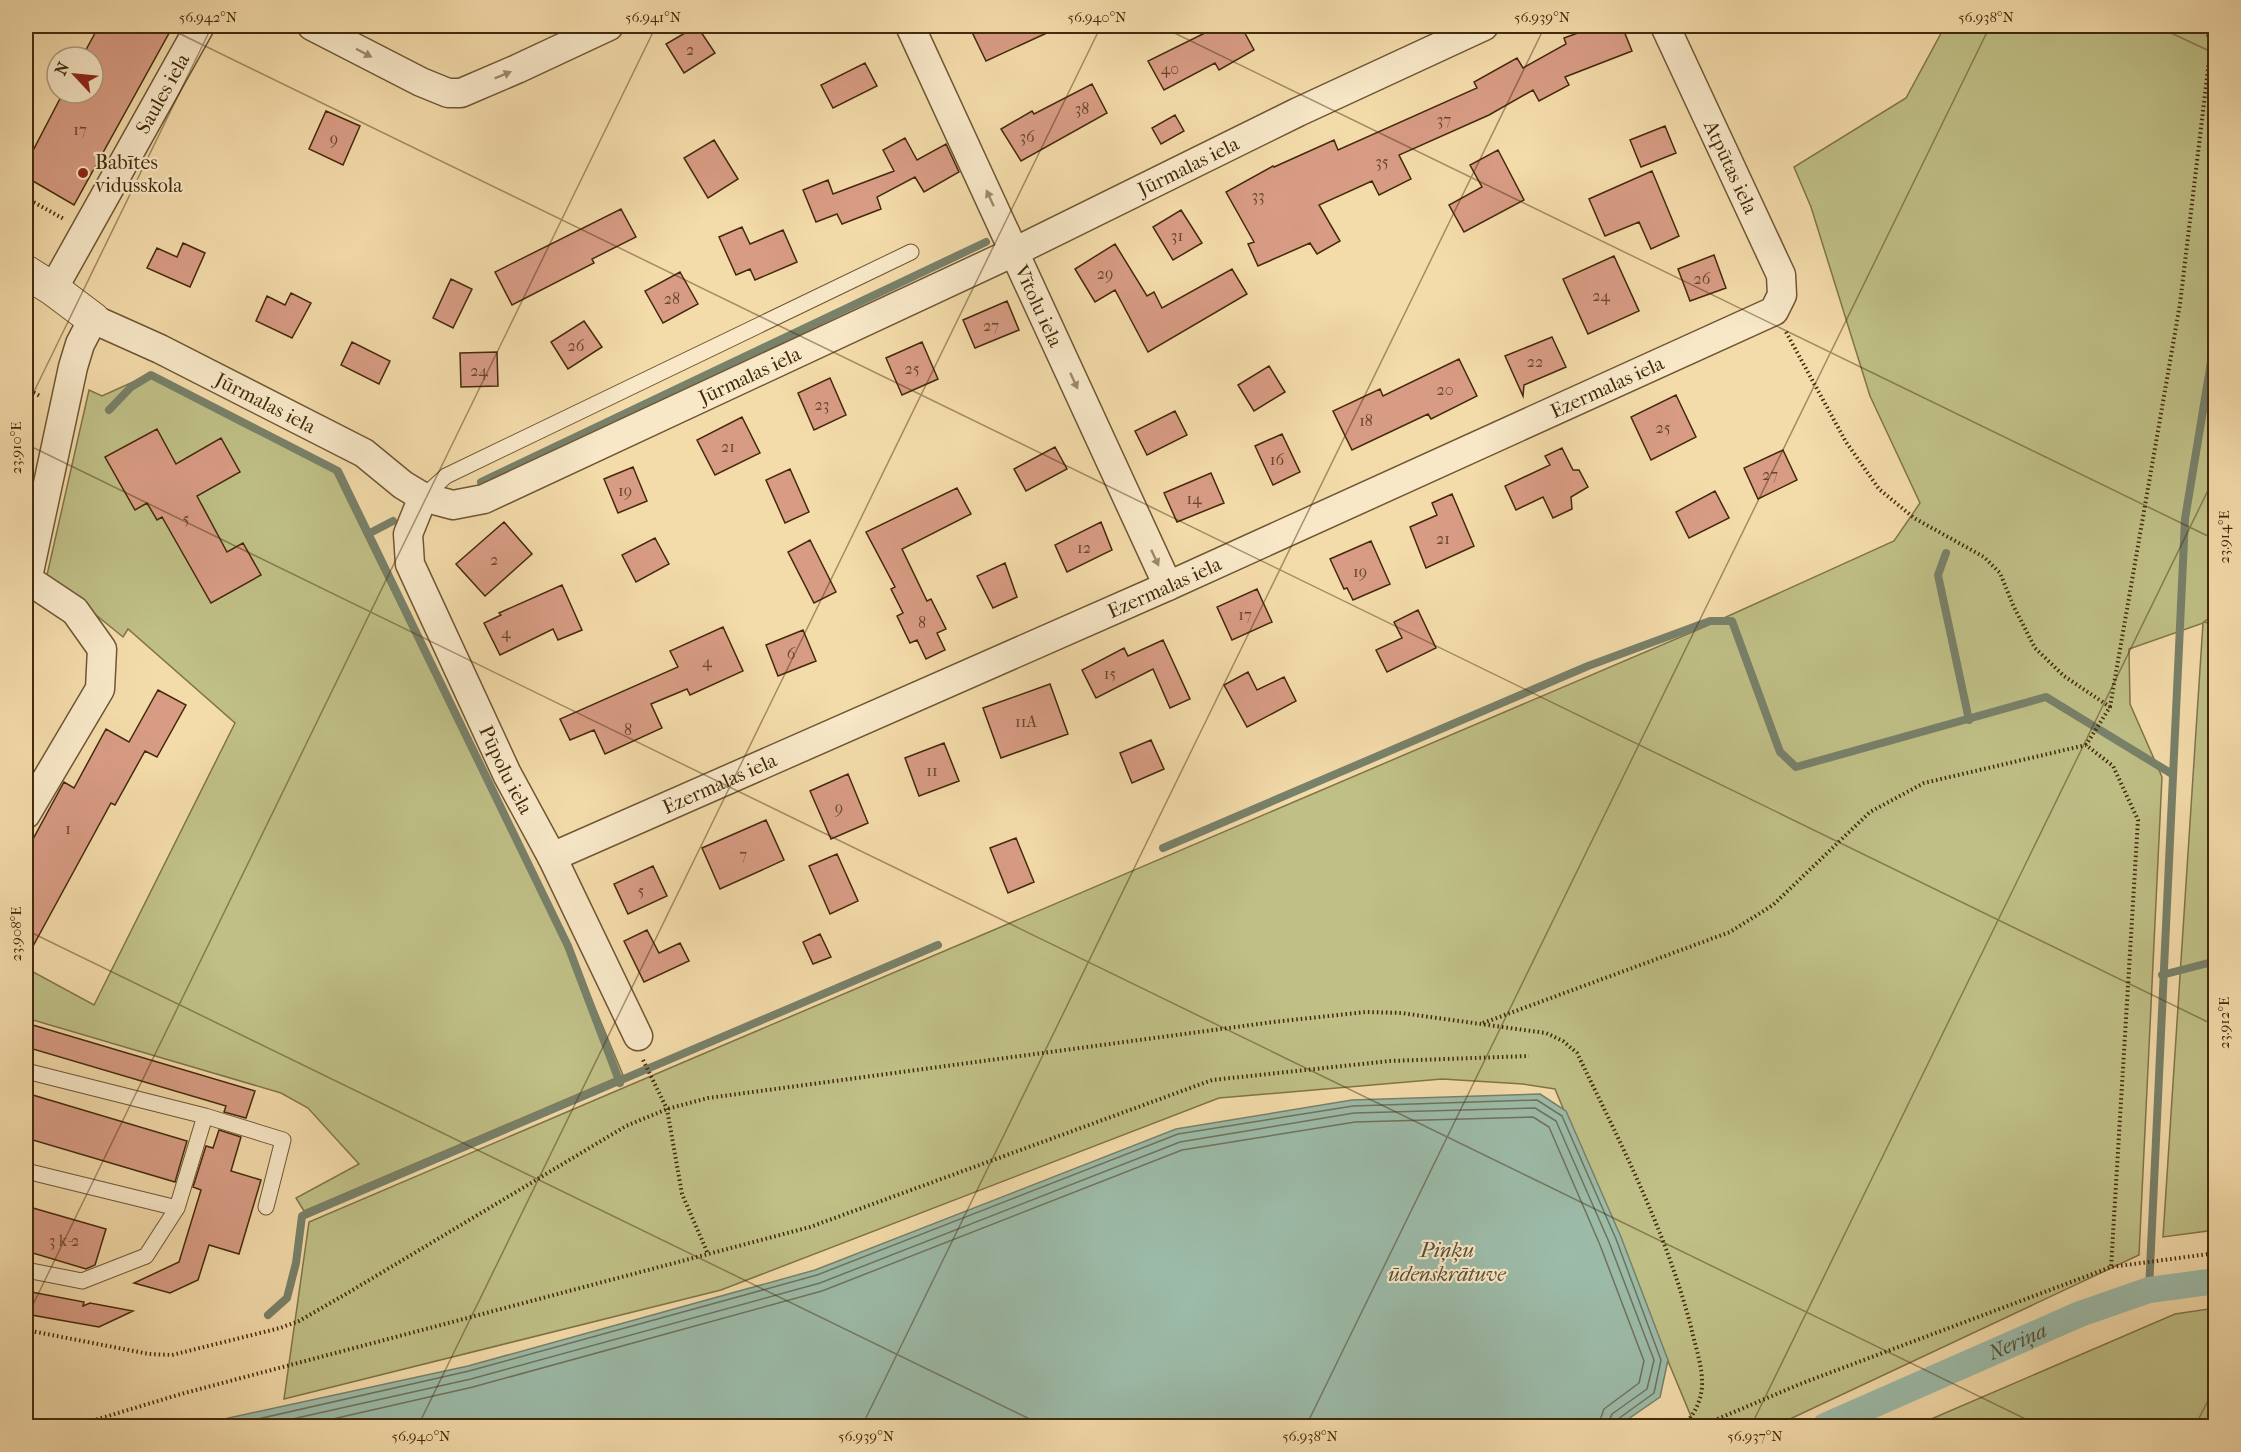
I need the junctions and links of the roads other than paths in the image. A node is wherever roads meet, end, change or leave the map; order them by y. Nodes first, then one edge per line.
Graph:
1 (200, 26) edge
2 (312, 26) edge
3 (609, 26) edge
4 (910, 26) edge
5 (1484, 26) edge
6 (1665, 26) edge
7 (911, 252) dead end
8 (1014, 252) junction
9 (26, 272) edge
10 (53, 288) junction
11 (1774, 310) joint
12 (93, 319) junction
13 (423, 497) junction
14 (26, 582) edge
15 (1168, 586) junction
16 (26, 814) edge
17 (552, 857) junction
18 (640, 1046) road end
19 (26, 1071) edge
20 (205, 1116) junction
21 (26, 1171) edge
22 (266, 1207) dead end
23 (177, 1208) junction
24 (26, 1270) edge

1 - 10 street, Saules iela
2 -> 3 street
8 -> 4 street, Vītolu iela
5 - 8 street, Jūrmalas iela
6 - 11 street, Atpūtas iela
7 - 13 lane
8 - 13 street, Jūrmalas iela
8 -> 15 street, Vītolu iela
9 - 10 street, Jūrmalas iela
10 - 12 street, Jūrmalas iela
11 - 15 street, Ezermalas iela
12 - 13 street, Jūrmalas iela
12 - 14 street
13 - 17 street, Pūpolu iela
14 - 16 street
15 - 17 street, Ezermalas iela
17 - 18 street, Pūpolu iela
19 - 20 lane
20 - 22 lane
20 - 23 lane
21 - 23 lane
23 - 24 lane

